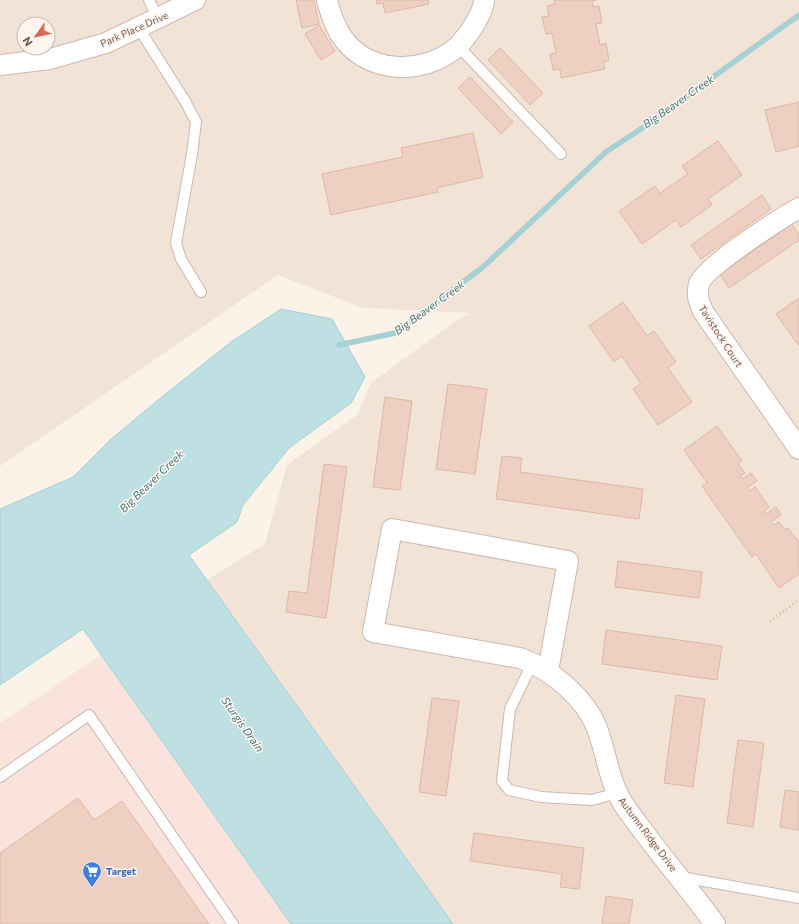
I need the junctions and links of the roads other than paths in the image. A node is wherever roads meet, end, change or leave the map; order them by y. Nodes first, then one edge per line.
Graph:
1 (149, 0) edge
2 (195, 0) edge
3 (327, 0) edge
4 (484, 0) edge
5 (158, 19) junction
6 (138, 27) junction
7 (458, 46) junction
8 (0, 65) edge
9 (561, 154) dead end
10 (799, 208) edge
11 (201, 292) dead end
12 (799, 450) edge
13 (541, 666) junction
14 (0, 778) edge
15 (617, 793) junction
16 (679, 876) junction
17 (799, 898) edge
18 (708, 922) edge
19 (233, 924) edge

1 - 5 lane
2 - 5 street, Park Place Drive
3 - 7 street
4 - 7 street
5 - 6 street, Park Place Drive
6 - 8 street, Park Place Drive
6 - 11 lane
7 - 9 lane
10 - 12 street, Tavistock Court
13 - 13 street, Autumn Ridge Drive
13 - 15 street, Autumn Ridge Drive
13 - 15 lane
14 - 19 lane
15 - 16 street, Autumn Ridge Drive
16 - 17 lane
16 - 18 street, Autumn Ridge Drive

